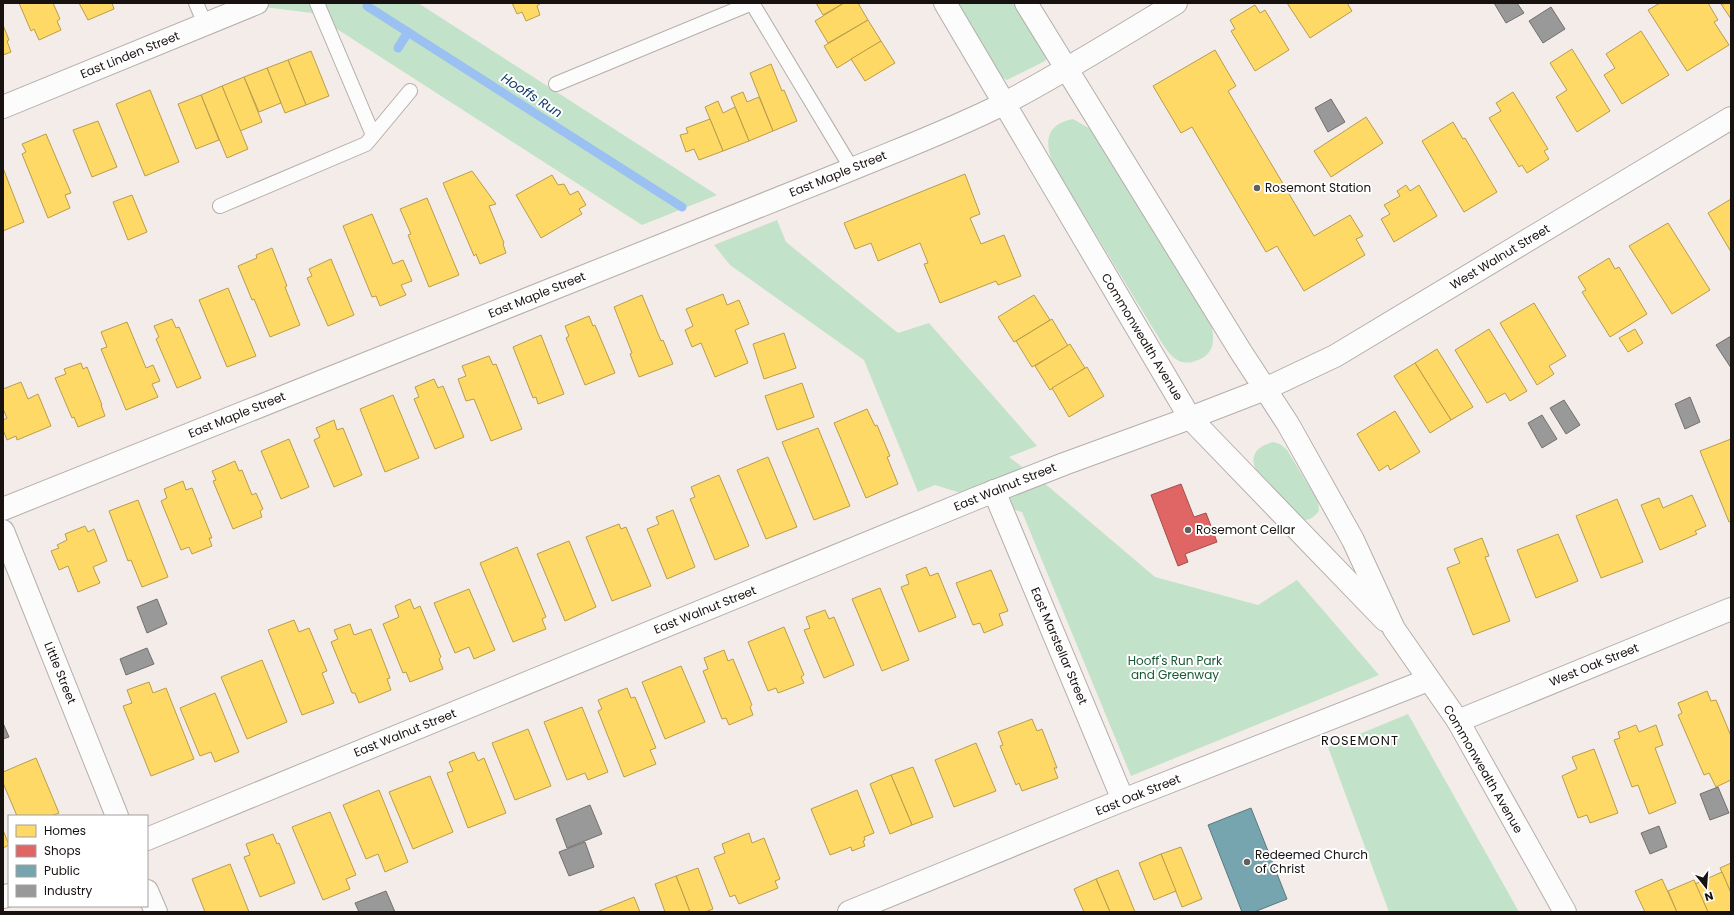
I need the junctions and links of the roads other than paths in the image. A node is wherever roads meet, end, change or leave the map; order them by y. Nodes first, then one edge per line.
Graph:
1 (196, 3) edge
2 (257, 3) edge
3 (318, 3) edge
4 (945, 3) edge
5 (1026, 3) edge
6 (1176, 3) edge
7 (205, 24) junction
8 (1067, 70) junction
9 (556, 84) dead end
10 (410, 91) dead end
11 (1004, 103) junction
12 (3, 107) edge
13 (1731, 118) edge
14 (373, 135) junction
15 (852, 169) junction
16 (220, 206) dead end
17 (1265, 389) junction
18 (1190, 418) junction
19 (994, 491) junction
20 (3, 508) edge
21 (3, 531) edge
22 (1731, 609) edge
23 (1394, 629) junction
24 (1428, 680) junction
25 (1458, 721) junction
26 (1123, 800) junction
27 (117, 815) edge
28 (148, 839) edge
29 (148, 892) edge
30 (156, 912) edge
31 (848, 912) edge
32 (1565, 912) edge

1 - 7 lane
2 - 7 street, East Linden Street
3 - 14 lane
4 - 11 street, Commonwealth Avenue
5 - 8 street, Commonwealth Avenue
6 - 8 street, East Maple Street
7 - 12 street, East Linden Street
8 - 11 street, East Maple Street
8 - 17 street, Commonwealth Avenue
9 - 15 lane
10 - 14 lane
11 - 15 street, East Maple Street
11 - 18 street, Commonwealth Avenue
13 - 17 street, West Walnut Street
14 - 16 lane
15 - 20 street, East Maple Street
17 - 18 street, East Walnut Street
17 - 23 street, Commonwealth Avenue
18 - 19 street, East Walnut Street
18 - 23 street, Commonwealth Avenue
19 - 26 street, East Marstellar Street
19 - 28 street, East Walnut Street
21 - 27 street, Little Street
22 - 25 street, West Oak Street
23 - 24 street, Commonwealth Avenue
24 - 25 street, Commonwealth Avenue
24 - 26 street, East Oak Street
25 - 32 street, Commonwealth Avenue
26 - 31 street, East Oak Street
29 - 30 street

